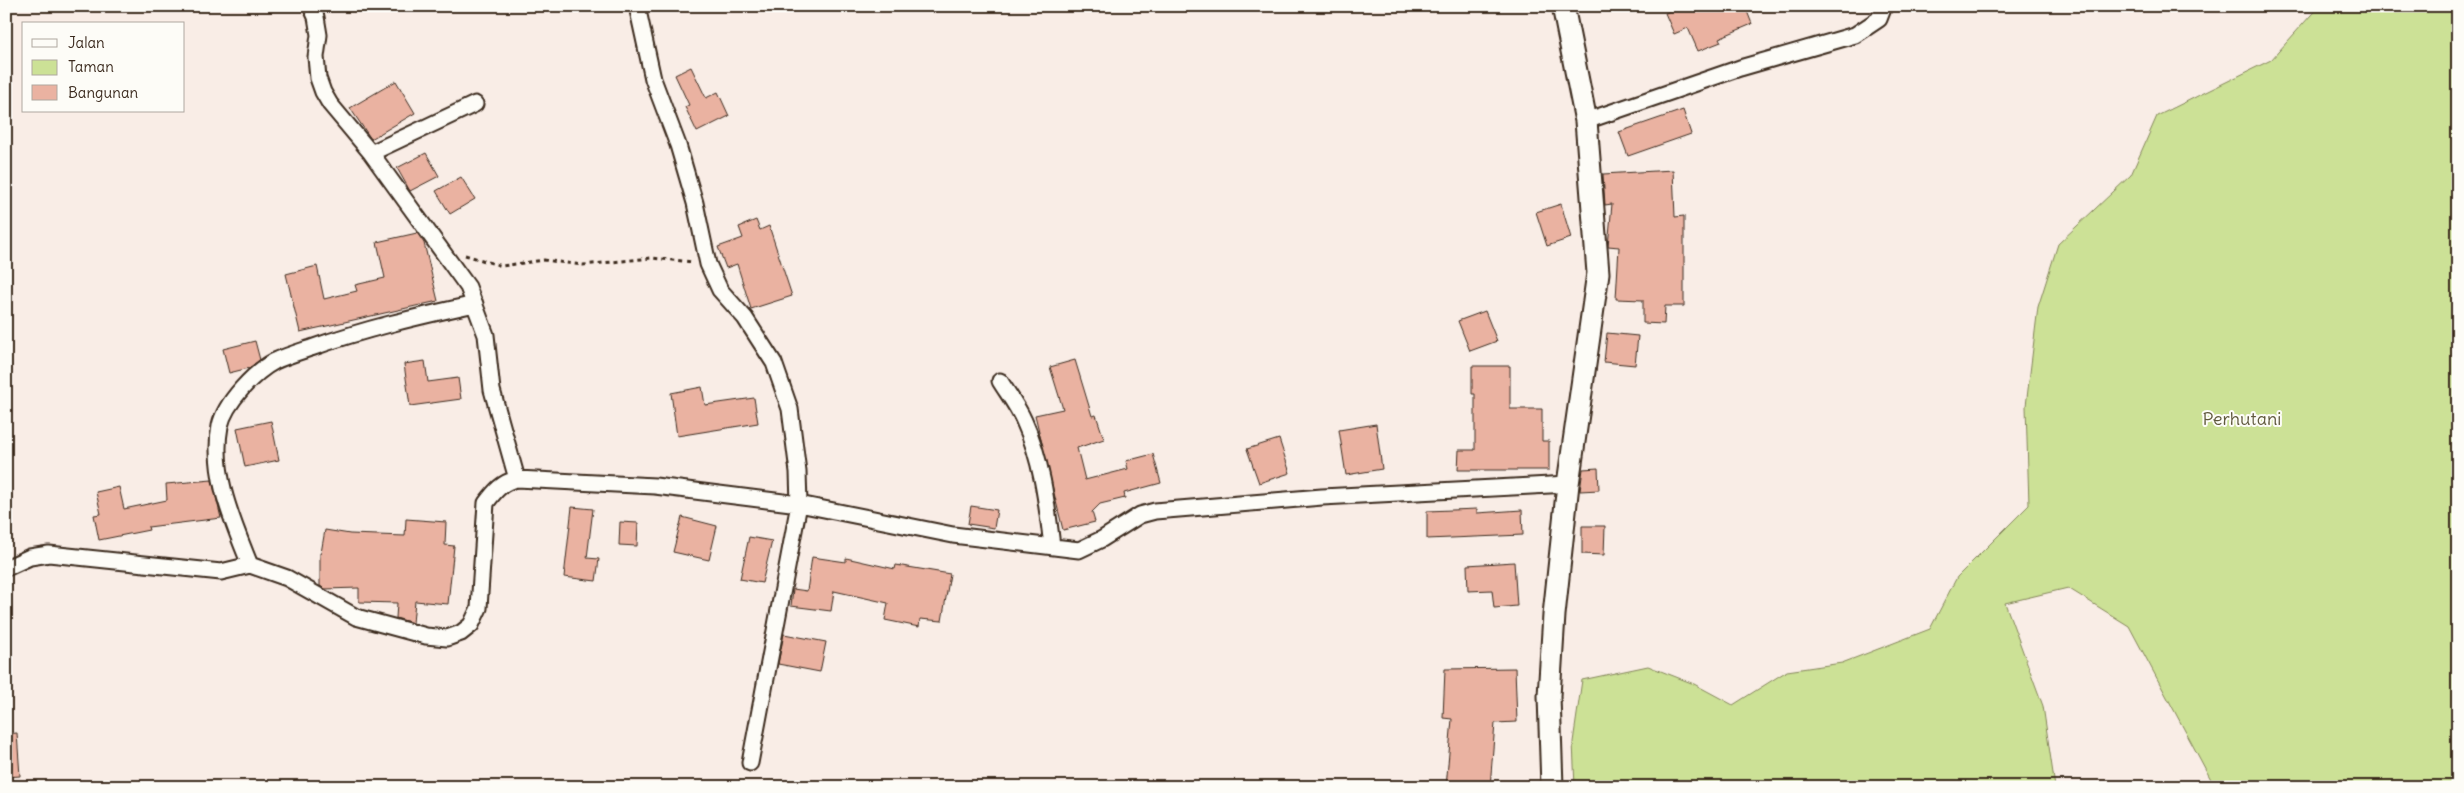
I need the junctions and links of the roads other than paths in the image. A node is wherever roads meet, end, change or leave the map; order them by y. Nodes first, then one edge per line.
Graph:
1 (311, 6) edge
2 (637, 6) edge
3 (1563, 6) edge
4 (1884, 6) edge
5 (475, 104) dead end
6 (1586, 121) junction
7 (371, 153) junction
8 (475, 304) junction
9 (1000, 381) dead end
10 (518, 479) junction
11 (1568, 484) junction
12 (799, 504) junction
13 (1052, 546) junction
14 (250, 565) junction
15 (6, 568) edge
16 (750, 763) dead end
17 (1552, 787) edge

1 - 7 street
2 - 12 street
3 - 6 street
4 - 6 street
5 - 7 street
6 - 11 street
7 - 8 street
8 - 10 street
8 - 14 street
9 - 13 street
10 - 12 street
10 - 14 street
11 - 13 street
11 - 17 street
12 - 13 street
12 - 16 street
14 - 15 street

